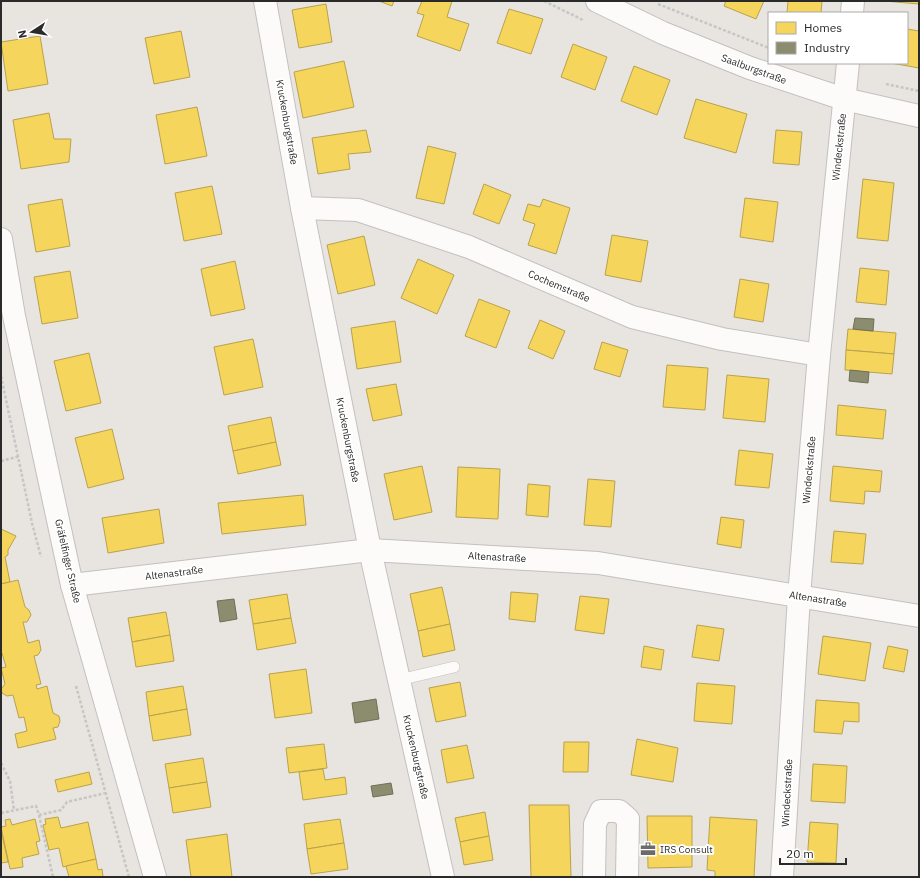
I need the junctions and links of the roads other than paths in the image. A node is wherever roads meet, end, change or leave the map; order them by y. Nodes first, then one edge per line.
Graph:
1 (265, 1) edge
2 (597, 1) edge
3 (853, 1) edge
4 (852, 12) edge
5 (848, 64) edge
6 (844, 99) junction
7 (919, 116) edge
8 (302, 208) junction
9 (1, 240) edge
10 (819, 355) junction
11 (370, 550) junction
12 (72, 585) junction
13 (799, 596) junction
14 (919, 616) edge
15 (454, 667) dead end
16 (399, 680) junction
17 (155, 877) edge
18 (443, 877) edge
19 (594, 877) edge
20 (626, 877) edge
21 (782, 877) edge

1 - 8 street, Kruckenburgstraße
2 - 6 street, Saalburgstraße
3 - 4 street
5 - 6 street, Windeckstraße
6 - 7 street, Saalburgstraße
6 - 10 street, Windeckstraße
8 - 10 street, Cochemstraße
8 - 11 street, Kruckenburgstraße
9 - 12 street, Gräfelfinger Straße
10 - 13 street, Windeckstraße
11 - 12 street, Altenastraße
11 - 13 street, Altenastraße
11 - 16 street, Kruckenburgstraße
12 - 17 street, Gräfelfinger Straße
13 - 14 street, Altenastraße
13 - 21 street, Windeckstraße
15 - 16 lane
16 - 18 street, Kruckenburgstraße
19 - 20 street

